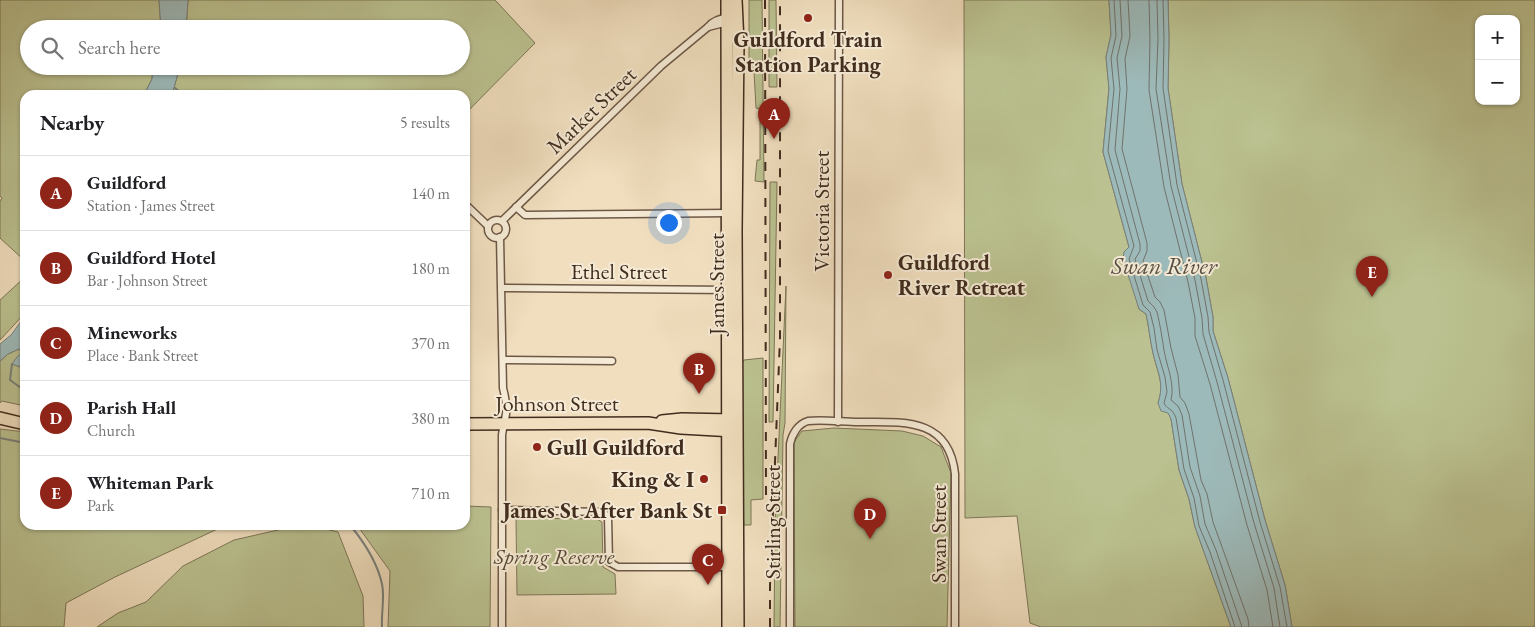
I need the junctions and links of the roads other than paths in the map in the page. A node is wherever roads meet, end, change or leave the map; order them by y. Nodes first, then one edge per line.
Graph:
1 (727, 0) edge
2 (736, 0) edge
3 (839, 0) edge
4 (732, 19) junction
5 (737, 57) junction
6 (727, 101) junction
7 (736, 202) junction
8 (516, 207) junction
9 (470, 209) edge
10 (727, 214) junction
11 (502, 221) junction
12 (488, 226) junction
13 (500, 238) junction
14 (502, 288) junction
15 (732, 290) junction
16 (502, 360) junction
17 (612, 361) dead end
18 (0, 418) edge
19 (838, 422) junction
20 (20, 423) edge
21 (503, 423) junction
22 (470, 424) edge
23 (733, 425) junction
24 (502, 510) junction
25 (733, 567) junction
26 (502, 627) edge
27 (728, 627) edge
28 (738, 627) edge
29 (790, 627) edge
30 (955, 627) edge

1 - 4 highway, James Street
2 - 4 highway, James Street
3 - 19 street, Victoria Street
4 - 5 highway, James Street
4 - 6 highway, James Street
4 - 8 street, Market Street
5 - 6 highway
5 - 7 highway, James Street
6 - 10 highway, James Street
7 - 10 street
7 - 15 highway, James Street
8 - 10 street
8 - 11 street, Market Street
9 - 12 street
10 - 15 highway, James Street
11 - 12 street
11 - 13 street
12 - 13 street
13 - 14 street
14 - 15 street, Ethel Street
14 - 16 street
15 - 23 highway, James Street
16 - 17 street
16 - 21 street
18 - 20 highway
19 - 29 street, Stirling Street
19 - 30 street, Swan Street
21 - 22 highway, Johnson Street
21 - 23 highway, Johnson Street
21 - 24 street
23 - 25 highway, James Street
24 - 25 street
24 - 26 street
25 - 27 highway, James Street
25 - 28 highway, James Street

